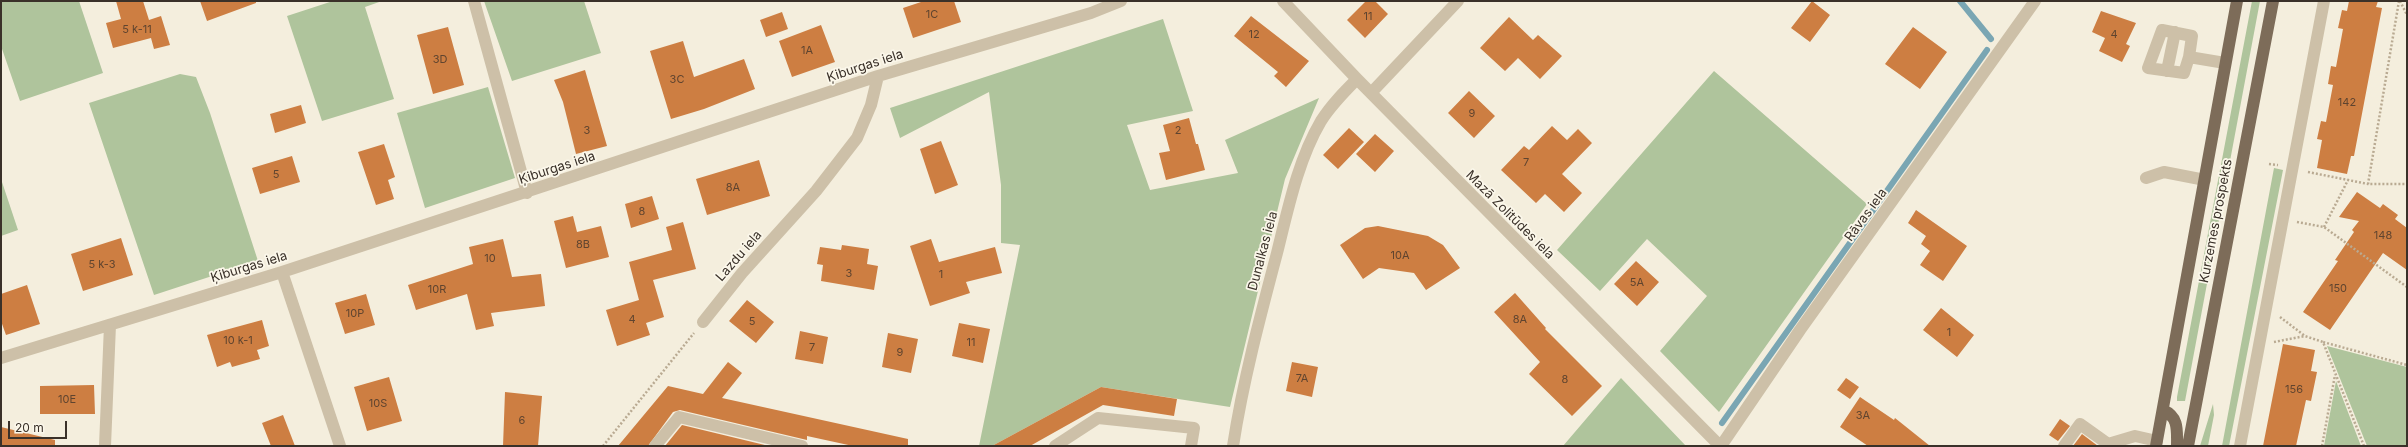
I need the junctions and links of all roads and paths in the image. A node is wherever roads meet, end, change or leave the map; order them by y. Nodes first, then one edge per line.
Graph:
1 (474, 1) edge
2 (1121, 1) edge
3 (1283, 1) edge
4 (1458, 1) edge
5 (2035, 1) edge
6 (2273, 1) edge
7 (2324, 1) edge
8 (2400, 1) edge
9 (2234, 5) edge
10 (2407, 15) edge
11 (2175, 32) junction
12 (2189, 57) junction
13 (2225, 63) junction
14 (2167, 71) junction
15 (878, 76) junction
16 (1357, 79) junction
17 (1371, 93) junction
18 (2292, 168) junction
19 (2146, 178) dead end
20 (2205, 180) junction
21 (2348, 180) junction
22 (2368, 184) junction
23 (2407, 184) edge
24 (527, 193) junction
25 (2283, 220) junction
26 (2324, 227) junction
27 (282, 272) junction
28 (2407, 287) edge
29 (2266, 307) junction
30 (703, 322) joint
31 (110, 325) junction
32 (2305, 336) junction
33 (2323, 342) junction
34 (2259, 345) junction
35 (1, 358) edge
36 (2407, 364) edge
37 (2336, 375) junction
38 (2163, 410) junction
39 (2156, 443) edge
40 (2108, 445) edge
41 (105, 446) edge
42 (340, 446) edge
43 (603, 446) edge
44 (656, 446) edge
45 (802, 446) edge
46 (1055, 446) edge
47 (1191, 446) edge
48 (1233, 446) edge
49 (1721, 446) edge
50 (2064, 446) edge
51 (2177, 446) edge
52 (2188, 446) edge
53 (2240, 446) edge
54 (2322, 446) edge
55 (2364, 446) edge

1 - 24 street
2 - 15 street, Ķiburgas iela
3 - 16 street, Mazā Zolitūdes iela
4 - 17 street
5 - 49 street, Rāvas iela
6 - 52 main road, Kurzemes prospekts
7 - 18 street
8 - 10 path
8 - 22 path
9 - 13 main road, Kurzemes prospekts
11 - 12 street
11 - 14 street
11 - 14 street
12 - 13 street
12 - 14 street
13 - 20 main road, Kurzemes prospekts
15 - 24 street, Ķiburgas iela
15 - 30 street, Lazdu iela
16 - 17 street, Mazā Zolitūdes iela
16 - 48 street, Dunalkas iela
17 - 49 street, Mazā Zolitūdes iela
18 - 21 path
18 - 25 street
19 - 20 street
20 - 38 main road, Kurzemes prospekts
21 - 22 path
21 - 26 path
22 - 23 path
24 - 27 street, Ķiburgas iela
25 - 26 path
25 - 29 street
26 - 28 path
27 - 31 street, Ķiburgas iela
27 - 42 street
29 - 32 path
29 - 34 street
30 - 43 path
31 - 35 street, Ķiburgas iela
31 - 41 street
32 - 33 path
32 - 34 path
33 - 36 path
33 - 37 path
34 - 53 street
37 - 54 path
37 - 55 path
38 - 39 main road, Kurzemes prospekts
38 - 51 main road
39 - 40 street
40 - 50 street
44 - 45 street
46 - 47 street

